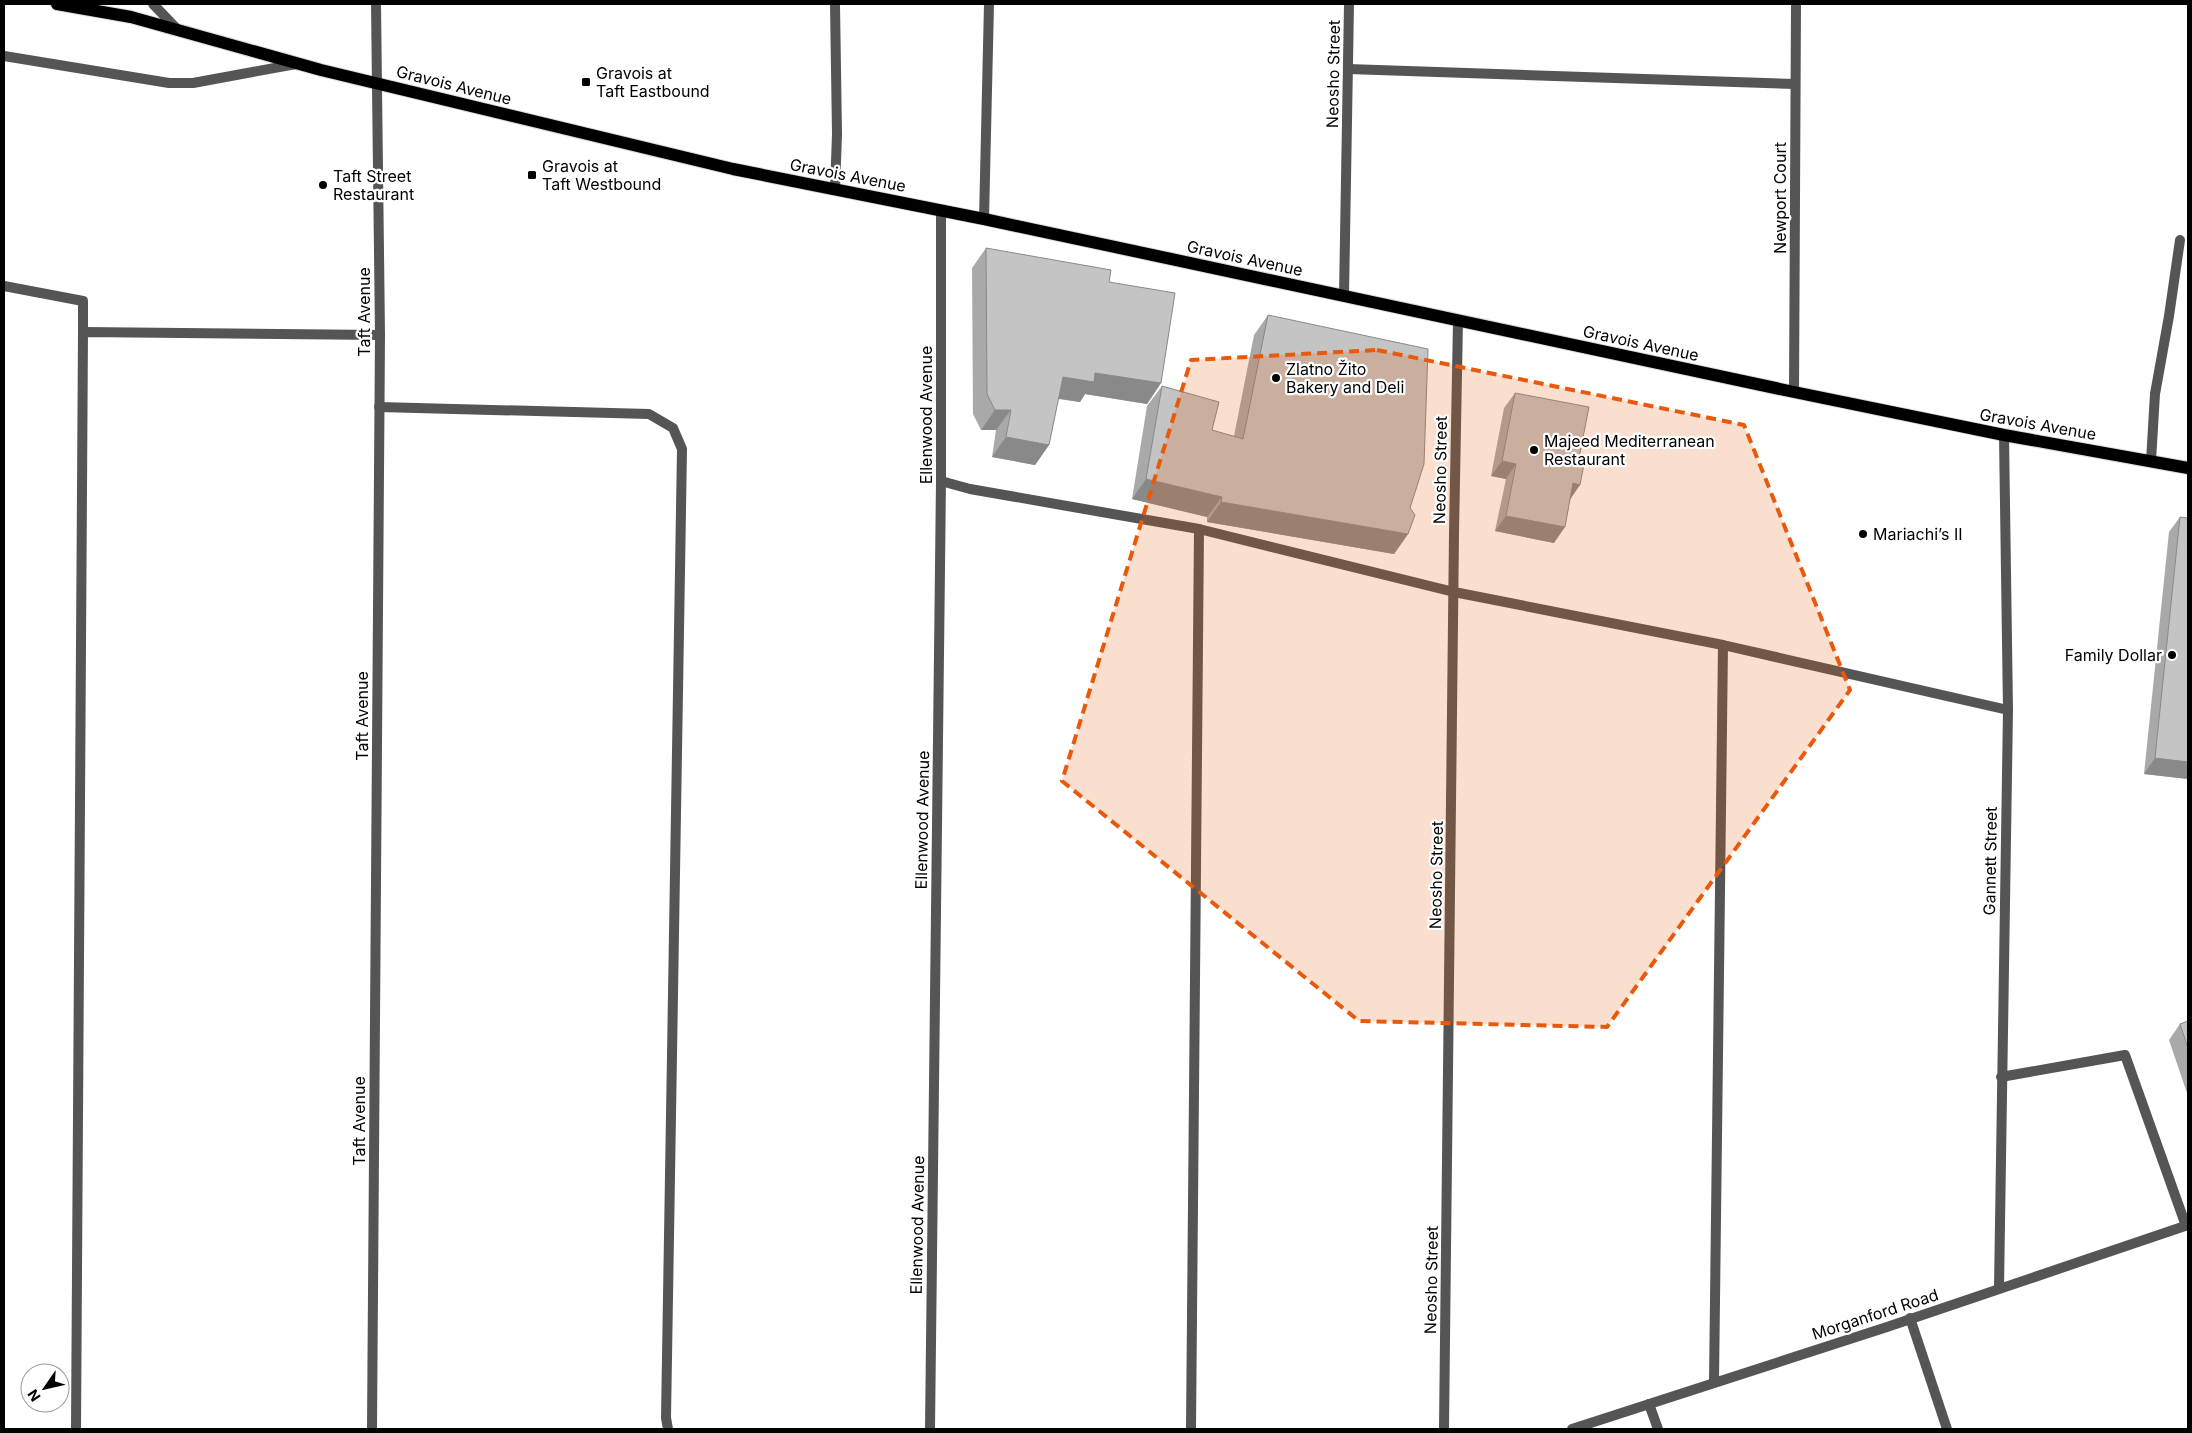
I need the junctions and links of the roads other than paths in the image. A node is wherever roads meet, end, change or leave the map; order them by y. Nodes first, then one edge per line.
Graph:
1 (57, 4) edge
2 (153, 4) edge
3 (376, 4) edge
4 (835, 4) edge
5 (989, 4) edge
6 (1349, 4) edge
7 (1796, 4) edge
8 (177, 29) junction
9 (4, 56) edge
10 (299, 63) junction
11 (1348, 69) junction
12 (375, 83) junction
13 (1796, 84) junction
14 (835, 189) junction
15 (941, 210) junction
16 (984, 219) junction
17 (2180, 240) dead end
18 (4, 286) edge
19 (1344, 296) junction
20 (1458, 321) junction
21 (83, 332) junction
22 (380, 335) junction
23 (1794, 392) junction
24 (379, 406) junction
25 (2004, 435) junction
26 (2150, 461) junction
27 (2188, 468) edge
28 (942, 481) junction
29 (1200, 528) junction
30 (1454, 592) junction
31 (1723, 645) junction
32 (2008, 710) junction
33 (2001, 1078) junction
34 (2187, 1225) edge
35 (1999, 1288) junction
36 (1910, 1318) junction
37 (1714, 1382) junction
38 (1649, 1404) junction
39 (76, 1429) edge
40 (372, 1429) edge
41 (668, 1429) edge
42 (930, 1429) edge
43 (1191, 1429) edge
44 (1444, 1429) edge
45 (1572, 1429) edge
46 (1658, 1429) edge
47 (1947, 1429) edge

1 - 8 main road, Gravois Avenue
2 - 8 street
3 - 12 street, Taft Avenue
4 - 14 street
5 - 16 street
6 - 11 street, Neosho Street
7 - 13 street, Newport Court
8 - 10 main road, Gravois Avenue
9 - 10 street, Gravois Avenue
10 - 12 main road, Gravois Avenue
11 - 13 street
11 - 19 street, Neosho Street
12 - 14 main road, Gravois Avenue
12 - 22 street, Taft Avenue
13 - 23 street, Newport Court
14 - 15 main road, Gravois Avenue
15 - 16 main road, Gravois Avenue
15 - 28 street, Ellenwood Avenue
16 - 19 main road, Gravois Avenue
17 - 26 street
18 - 21 street
19 - 20 main road, Gravois Avenue
20 - 23 main road, Gravois Avenue
20 - 30 street, Neosho Street
21 - 22 street
21 - 39 street
22 - 24 street, Taft Avenue
23 - 25 main road, Gravois Avenue
24 - 40 street, Taft Avenue
24 - 41 street
25 - 26 main road, Gravois Avenue
25 - 32 street, Gannett Street
26 - 27 main road, Gravois Avenue
28 - 29 street
28 - 42 street, Ellenwood Avenue
29 - 30 street
29 - 43 street
30 - 31 street
30 - 44 street, Neosho Street
31 - 32 street
31 - 37 street
32 - 33 street, Gannett Street
33 - 34 street
33 - 35 street, Gannett Street
34 - 35 street, Morganford Road
35 - 36 street, Morganford Road
36 - 37 street, Morganford Road
36 - 47 street
37 - 38 street, Morganford Road
38 - 45 street, Morganford Road
38 - 46 street

